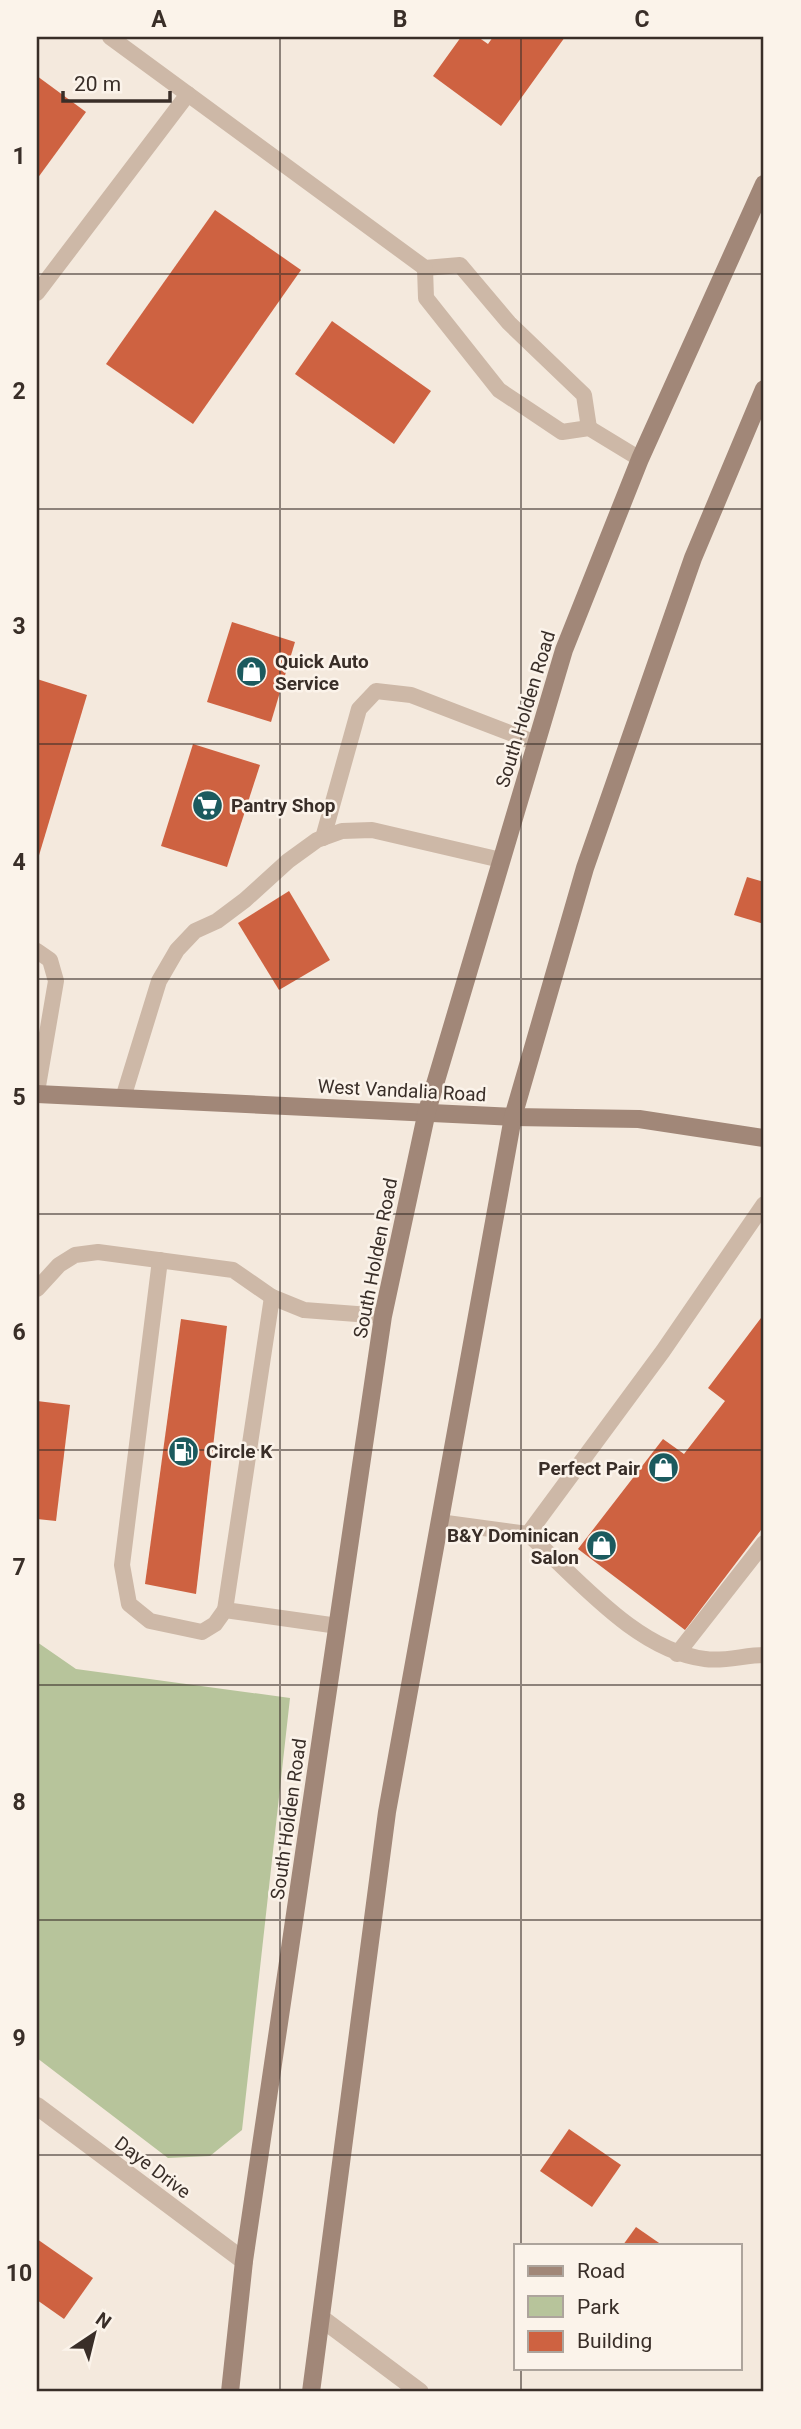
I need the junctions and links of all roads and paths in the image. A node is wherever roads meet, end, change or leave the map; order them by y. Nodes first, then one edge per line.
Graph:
1 (110, 37) edge
2 (188, 94) junction
3 (764, 184) edge
4 (425, 268) junction
5 (37, 293) edge
6 (764, 389) edge
7 (589, 428) junction
8 (640, 459) junction
9 (536, 743) junction
10 (323, 838) junction
11 (501, 860) junction
12 (37, 951) edge
13 (37, 1093) edge
14 (123, 1098) junction
15 (427, 1111) junction
16 (513, 1117) junction
17 (764, 1138) edge
18 (764, 1204) edge
19 (758, 1229) edge
20 (160, 1260) junction
21 (37, 1289) edge
22 (272, 1297) junction
23 (383, 1317) junction
24 (439, 1522) junction
25 (528, 1534) junction
26 (764, 1543) edge
27 (225, 1610) junction
28 (338, 1626) junction
29 (677, 1654) junction
30 (764, 1655) edge
31 (37, 2106) edge
32 (244, 2261) junction
33 (321, 2318) junction
34 (230, 2392) edge
35 (311, 2392) edge
36 (420, 2392) edge

1 - 2 lane
2 - 4 lane
2 - 5 lane
3 - 8 main road, South Holden Road
4 - 7 lane
4 - 7 lane
6 - 16 main road
7 - 8 lane
8 - 9 main road, South Holden Road
9 - 10 lane
9 - 11 main road, South Holden Road
10 - 11 lane
10 - 14 lane
11 - 15 main road, South Holden Road
12 - 13 lane
13 - 14 main road, West Vandalia Road
14 - 15 main road, West Vandalia Road
15 - 16 main road, West Vandalia Road
15 - 23 main road, South Holden Road
16 - 17 main road, West Vandalia Road
16 - 24 main road
18 - 19 lane
19 - 25 lane
20 - 21 lane
20 - 22 lane
20 - 27 lane
22 - 23 lane
22 - 27 lane
23 - 28 main road, South Holden Road
24 - 25 lane
24 - 33 main road
25 - 29 lane
26 - 29 lane
27 - 28 lane
28 - 32 main road, South Holden Road
29 - 30 lane
31 - 32 street, Daye Drive
32 - 34 main road, South Holden Road
33 - 35 main road
33 - 36 street

